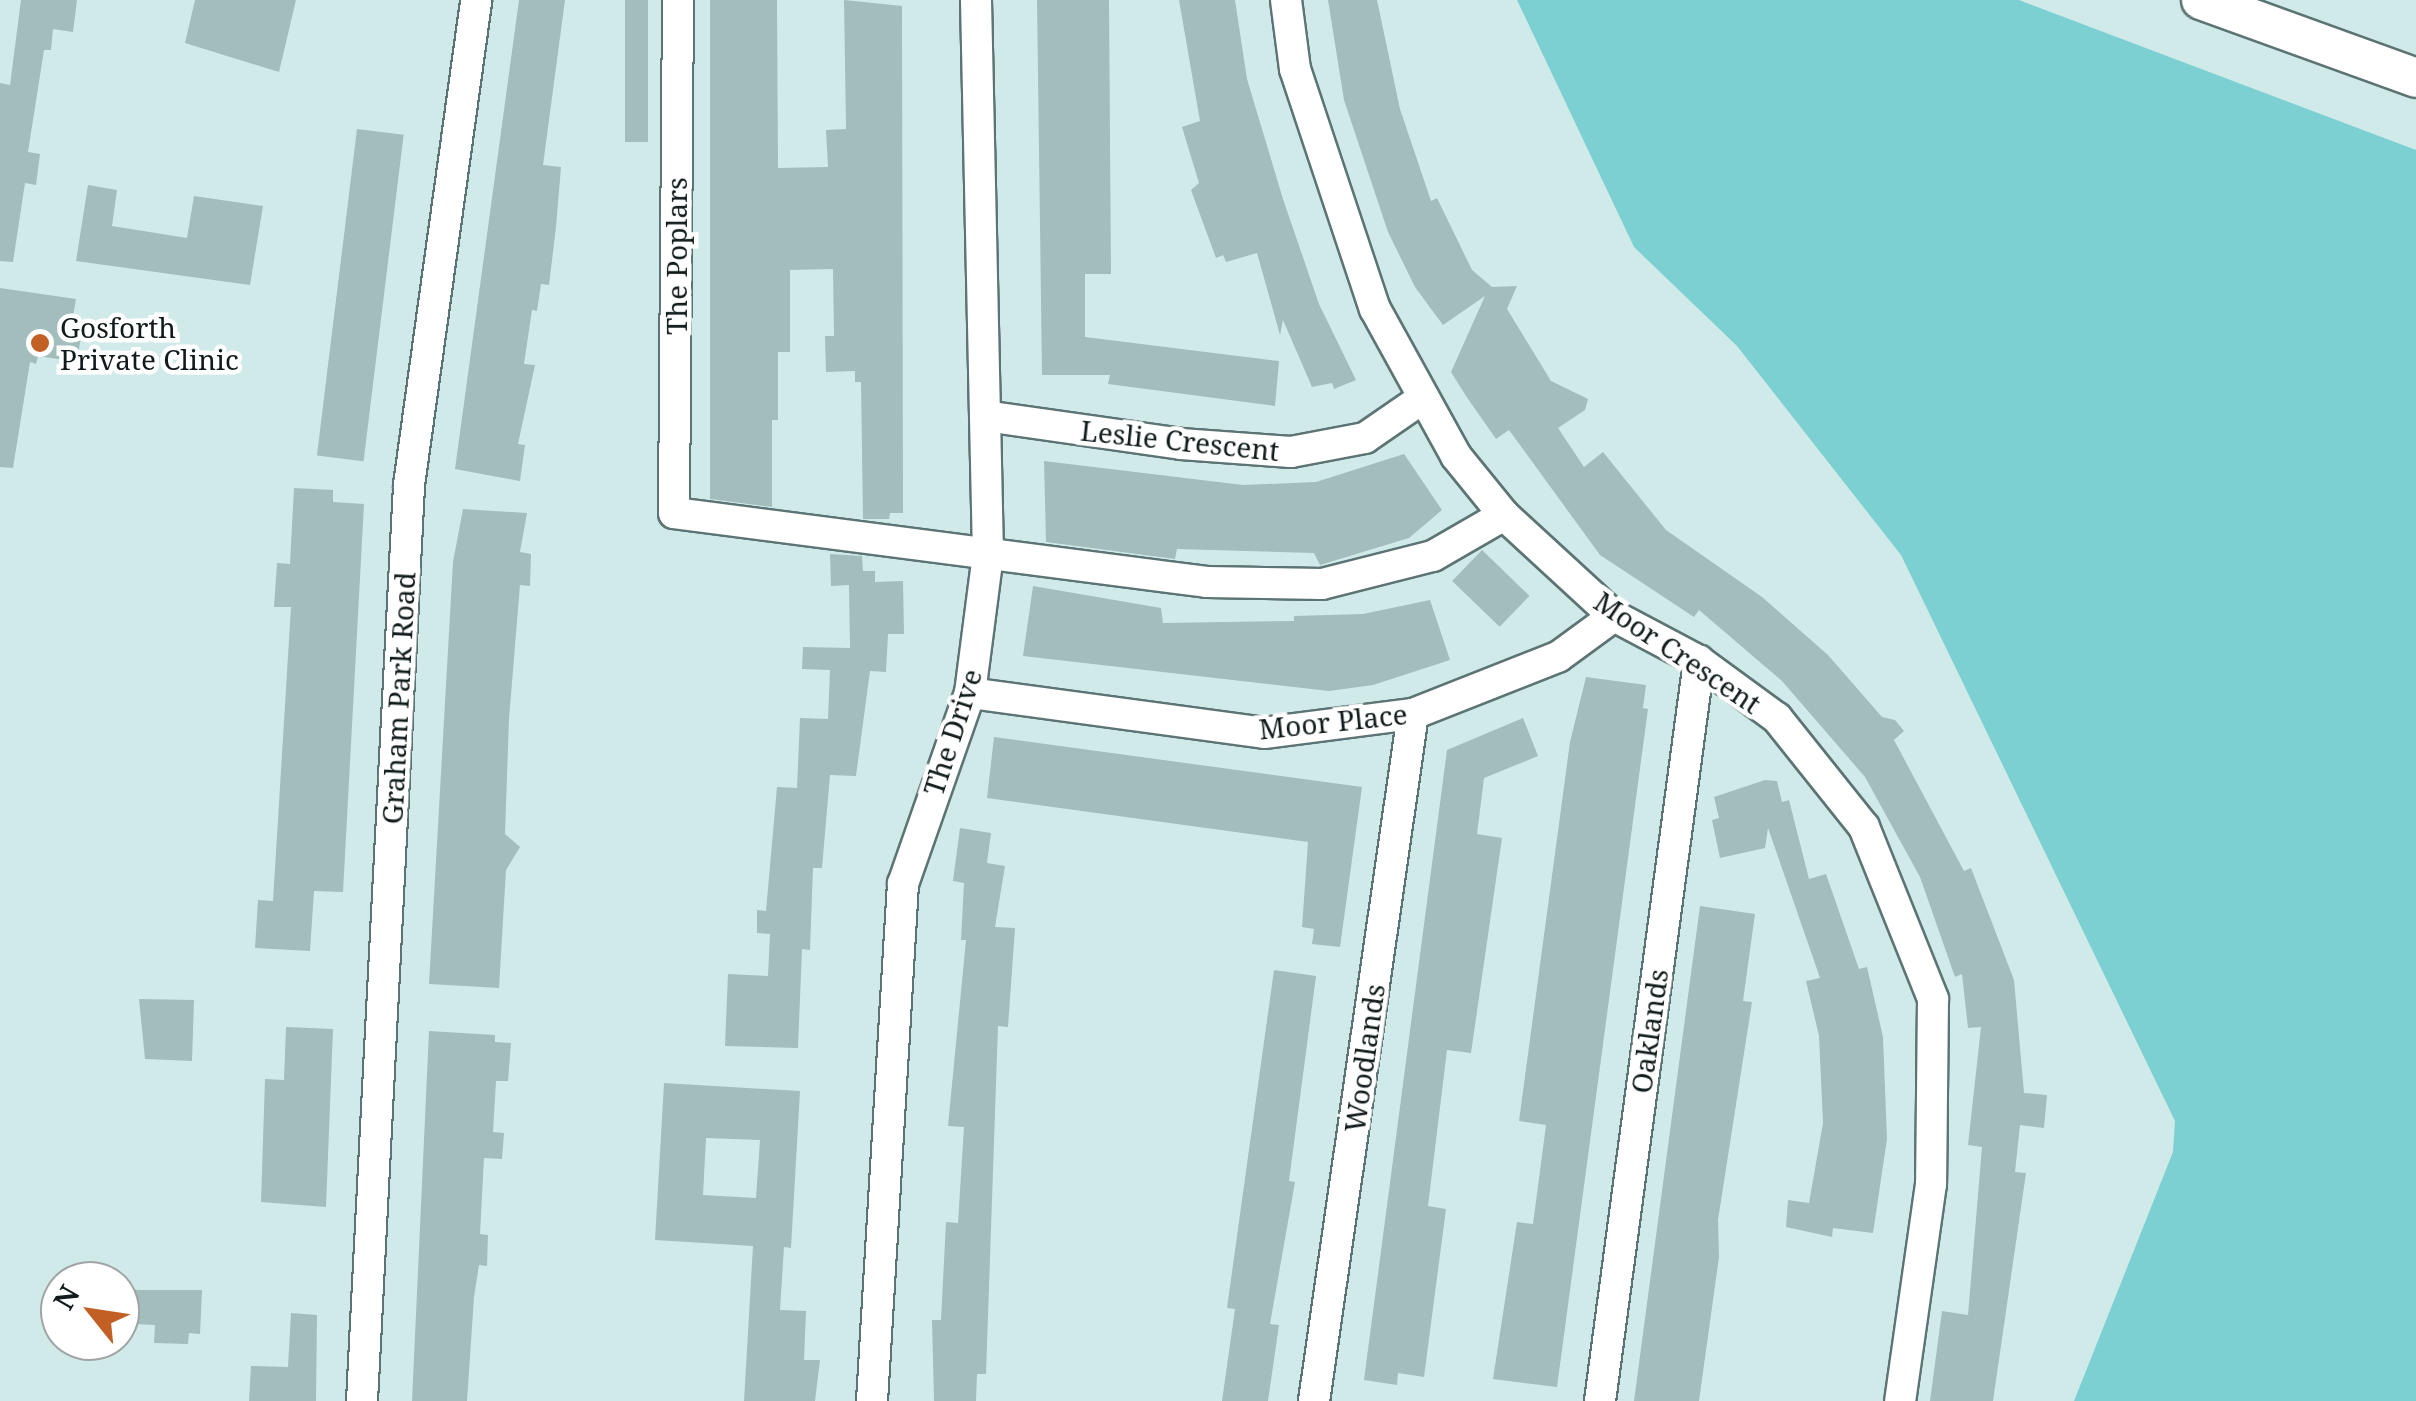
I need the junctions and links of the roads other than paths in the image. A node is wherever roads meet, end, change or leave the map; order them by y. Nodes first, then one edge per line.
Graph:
1 (476, 0) edge
2 (678, 0) edge
3 (976, 0) edge
4 (1286, 0) edge
5 (2201, 0) edge
6 (2416, 78) edge
7 (1423, 398) junction
8 (985, 416) junction
9 (1504, 515) junction
10 (988, 555) junction
11 (1614, 616) junction
12 (1699, 661) junction
13 (970, 693) junction
14 (1413, 714) junction
15 (362, 1401) edge
16 (872, 1401) edge
17 (1314, 1401) edge
18 (1600, 1401) edge
19 (1900, 1401) edge

1 - 15 street, Graham Park Road
2 - 10 street, The Poplars
3 - 8 street, The Drive
4 - 7 street, Moor Crescent
5 - 6 main road
7 - 8 street, Leslie Crescent
7 - 9 street, Moor Crescent
8 - 10 street, The Drive
9 - 10 street
9 - 11 street, Moor Crescent
10 - 13 street, The Drive
11 - 12 street, Moor Crescent
11 - 14 street, Moor Place
12 - 18 street, Oaklands
12 - 19 street, Moor Crescent
13 - 14 street, Moor Place
13 - 16 street, The Drive
14 - 17 street, Woodlands

